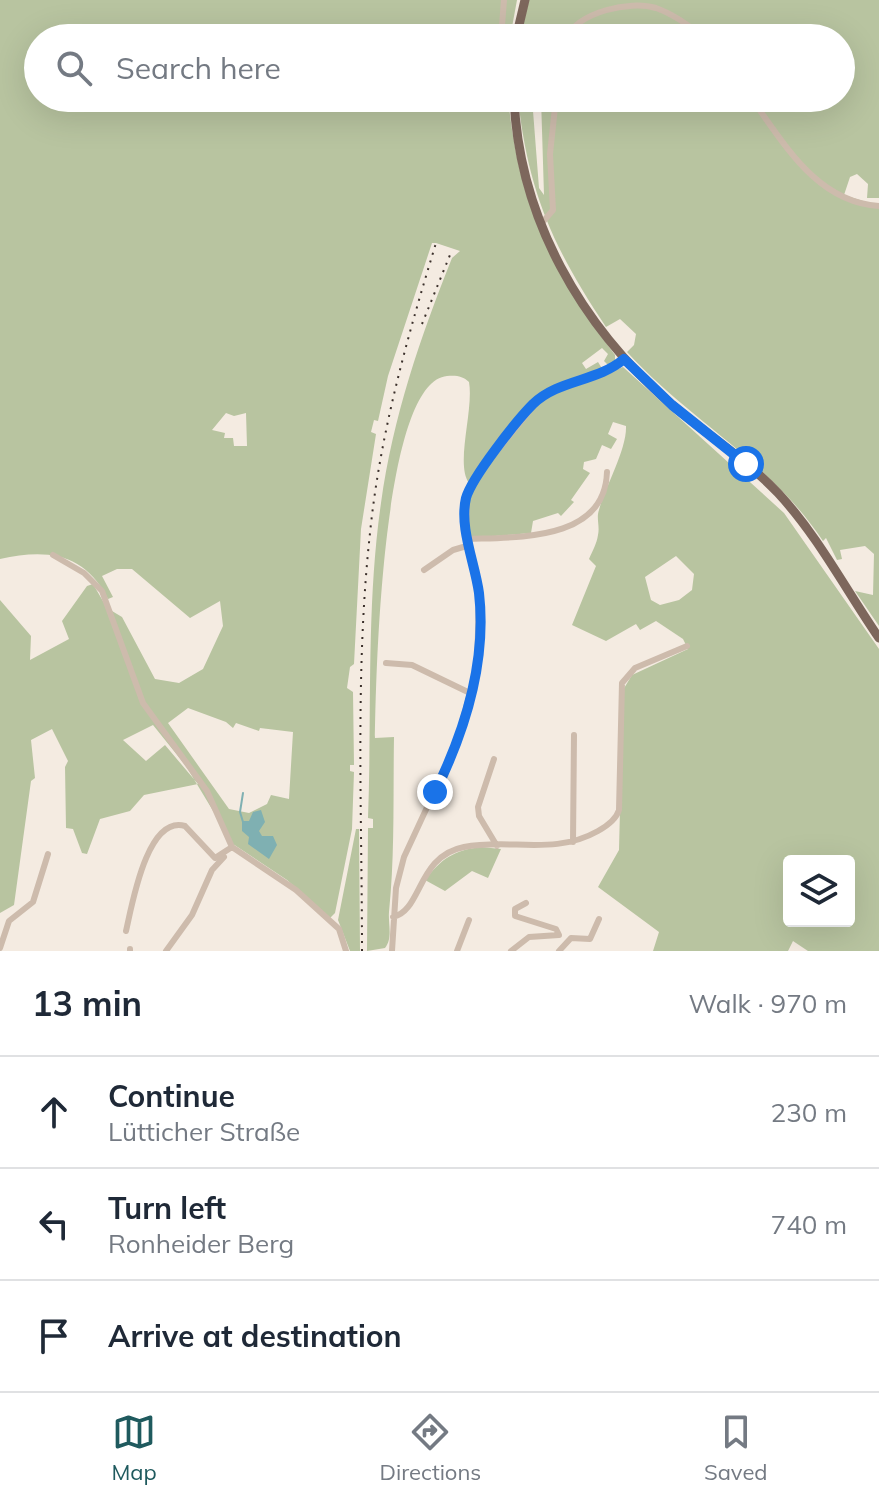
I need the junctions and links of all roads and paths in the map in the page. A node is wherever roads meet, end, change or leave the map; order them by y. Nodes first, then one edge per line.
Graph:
1 (504, 0) edge
2 (525, 0) edge
3 (502, 24) edge
4 (519, 24) edge
5 (578, 24) edge
6 (684, 24) edge
7 (516, 112) edge
8 (554, 112) edge
9 (760, 112) edge
10 (879, 206) edge
11 (541, 224) junction
12 (624, 359) junction
13 (607, 472) dead end
14 (469, 542) junction
15 (53, 555) dead end
16 (424, 570) dead end
17 (879, 638) edge
18 (687, 646) dead end
19 (386, 663) dead end
20 (472, 694) junction
21 (574, 735) dead end
22 (494, 759) dead end
23 (573, 842) junction
24 (497, 846) junction
25 (232, 847) junction
26 (48, 854) dead end
27 (226, 854) junction
28 (526, 903) dead end
29 (393, 917) junction
30 (599, 919) dead end
31 (469, 920) dead end
32 (126, 931) dead end
33 (0, 948) edge
34 (166, 951) edge
35 (346, 951) edge
36 (392, 951) edge
37 (457, 951) edge
38 (511, 951) edge
39 (559, 951) edge

1 - 3 street
2 - 4 main road
5 - 6 street
7 - 11 main road
8 - 11 street
9 - 10 street
11 - 12 main road
12 - 14 street
12 - 17 main road
13 - 14 street
14 - 16 street
14 - 20 street
15 - 25 street
18 - 23 street
19 - 20 street
20 - 29 street
21 - 23 street
22 - 24 street
23 - 24 street
24 - 29 street
25 - 27 street
25 - 35 street
26 - 33 street
27 - 32 street
27 - 34 street
28 - 38 street
29 - 36 street
30 - 39 street
31 - 37 street

